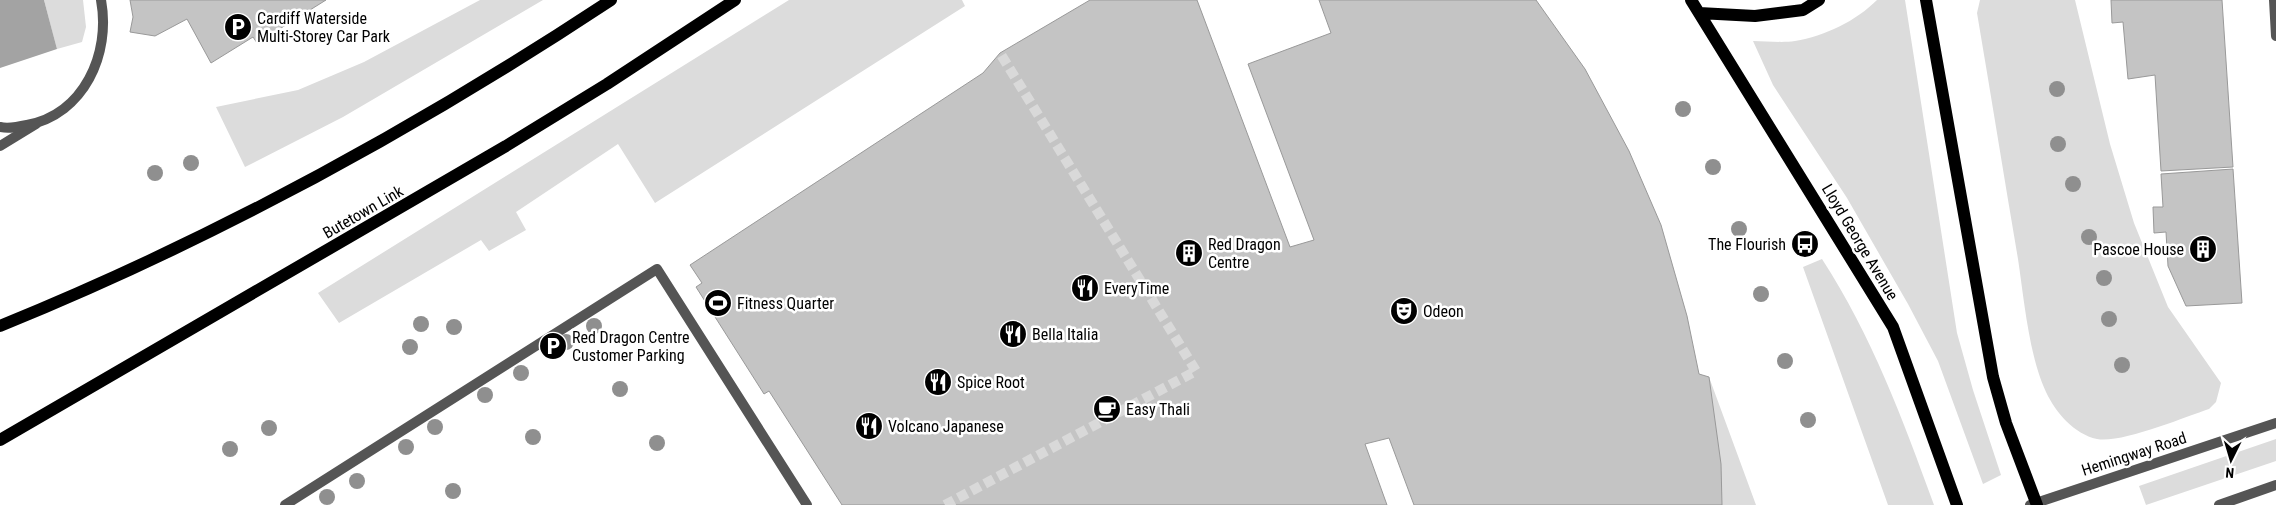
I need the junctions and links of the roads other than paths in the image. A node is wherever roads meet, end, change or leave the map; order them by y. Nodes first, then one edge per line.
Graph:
1 (101, 0) edge
2 (611, 0) edge
3 (735, 0) edge
4 (1691, 0) edge
5 (1819, 0) edge
6 (1926, 0) edge
7 (2274, 0) edge
8 (1699, 14) junction
9 (2276, 36) edge
10 (36, 123) junction
11 (0, 127) edge
12 (0, 146) edge
13 (0, 326) edge
14 (2276, 423) edge
15 (0, 440) edge
16 (2276, 485) edge
17 (2034, 504) edge
18 (286, 505) edge
19 (807, 505) edge
20 (1957, 505) edge
21 (2218, 505) edge

1 - 10 street
2 - 13 main road
3 - 15 main road, Butetown Link
4 - 8 main road
5 - 8 main road
6 - 17 main road
7 - 9 street
8 - 20 main road, Lloyd George Avenue
10 - 11 street
10 - 12 street
14 - 17 street, Hemingway Road
16 - 21 street
18 - 19 street

